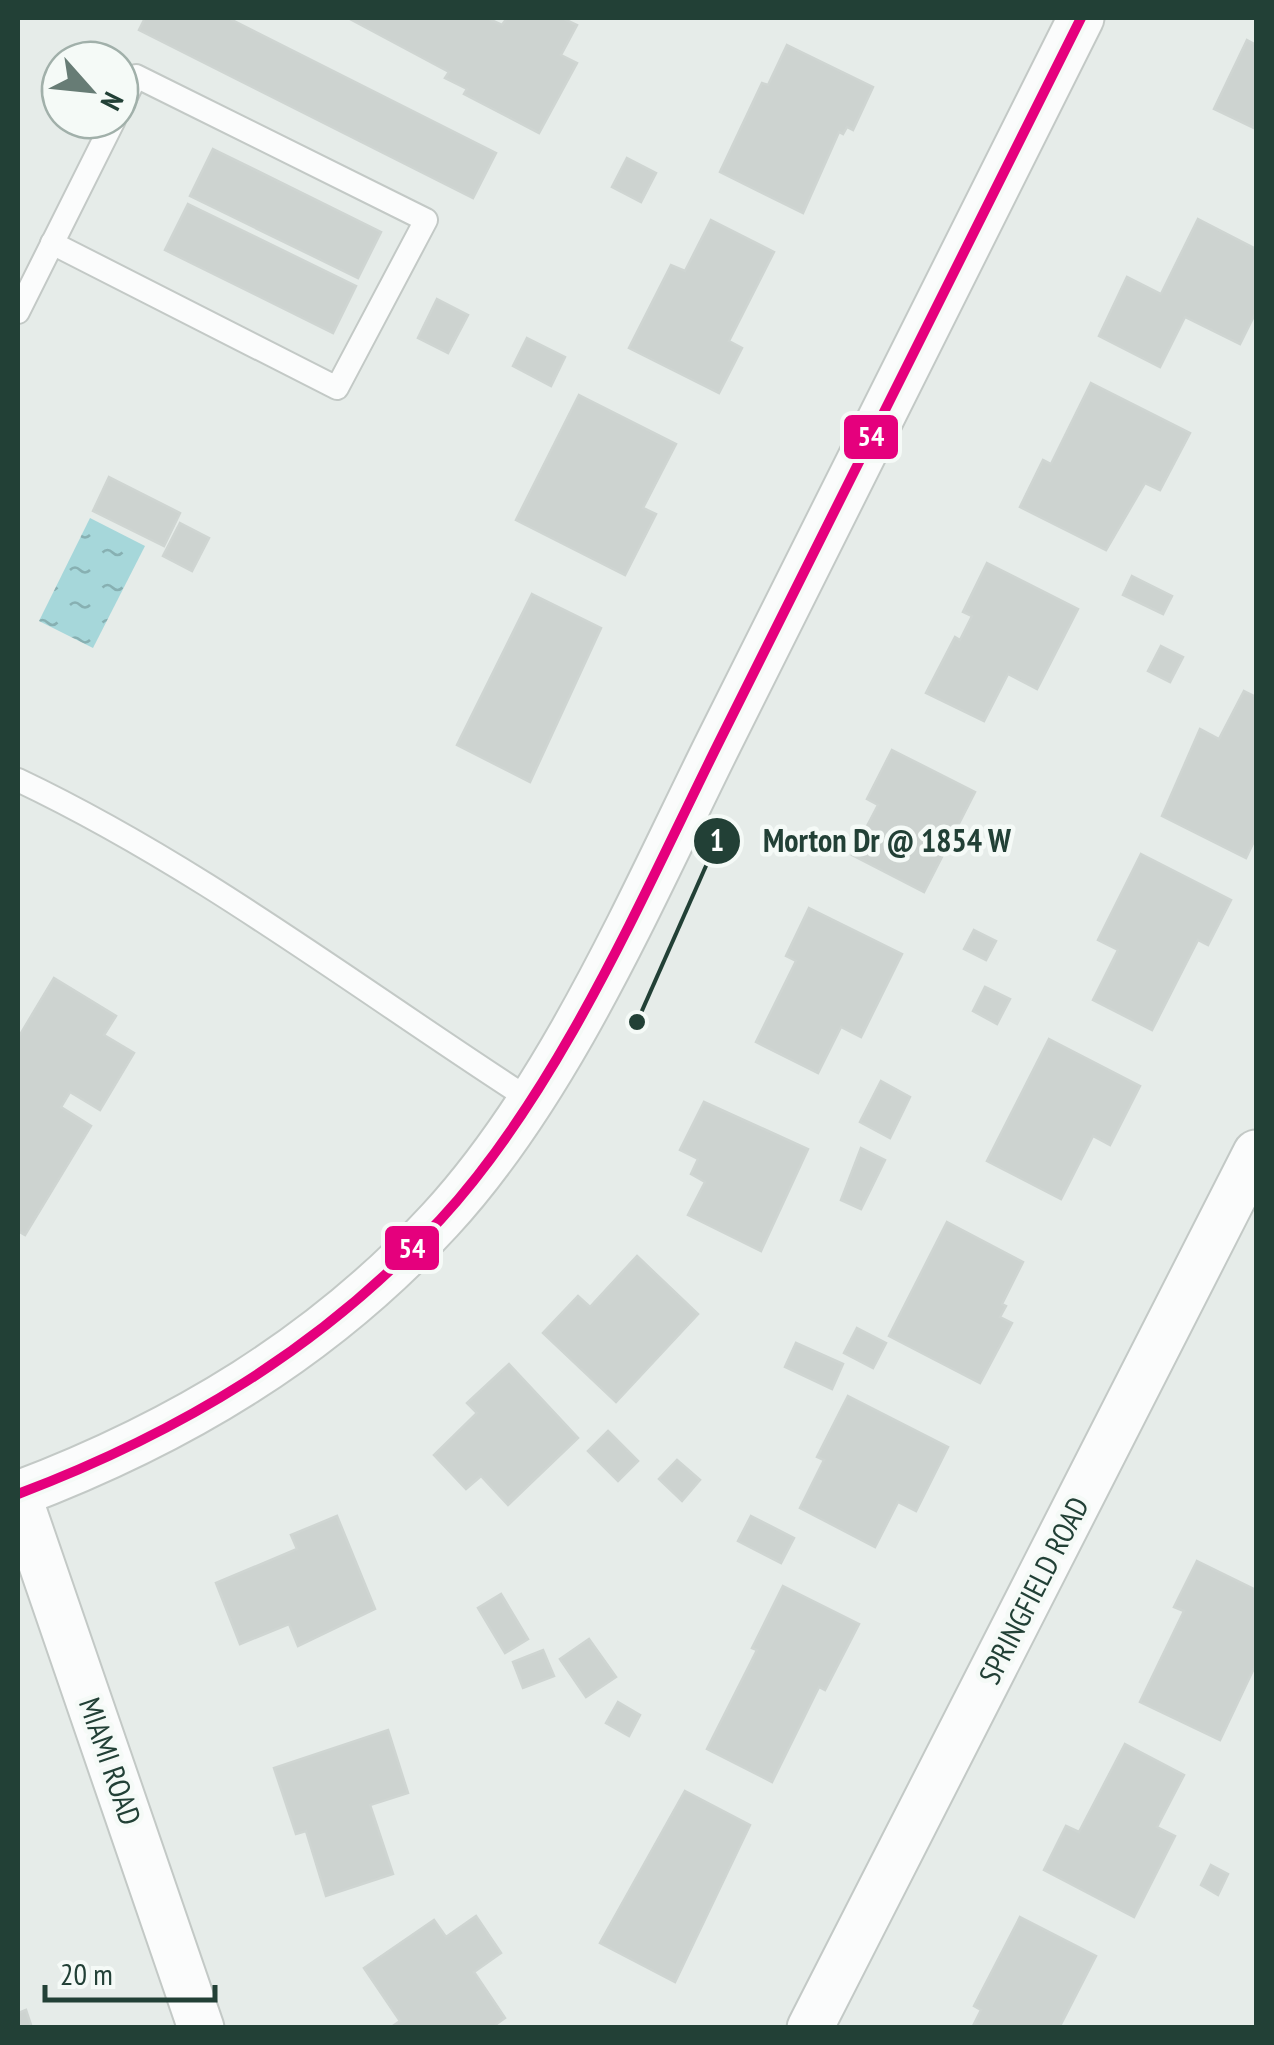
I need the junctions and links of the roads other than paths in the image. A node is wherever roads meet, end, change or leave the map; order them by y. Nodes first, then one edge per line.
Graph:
1 (1080, 18) edge
2 (140, 78) edge
3 (104, 140) edge
4 (52, 243) junction
5 (18, 312) edge
6 (18, 780) edge
7 (528, 1099) junction
8 (1256, 1154) edge
9 (18, 1495) edge
10 (200, 2028) edge
11 (810, 2028) edge

1 - 7 street
2 - 4 lane
3 - 4 lane
4 - 5 lane
6 - 7 lane
7 - 9 street
8 - 11 street, SPRINGFIELD ROAD
9 - 10 street, MIAMI ROAD

